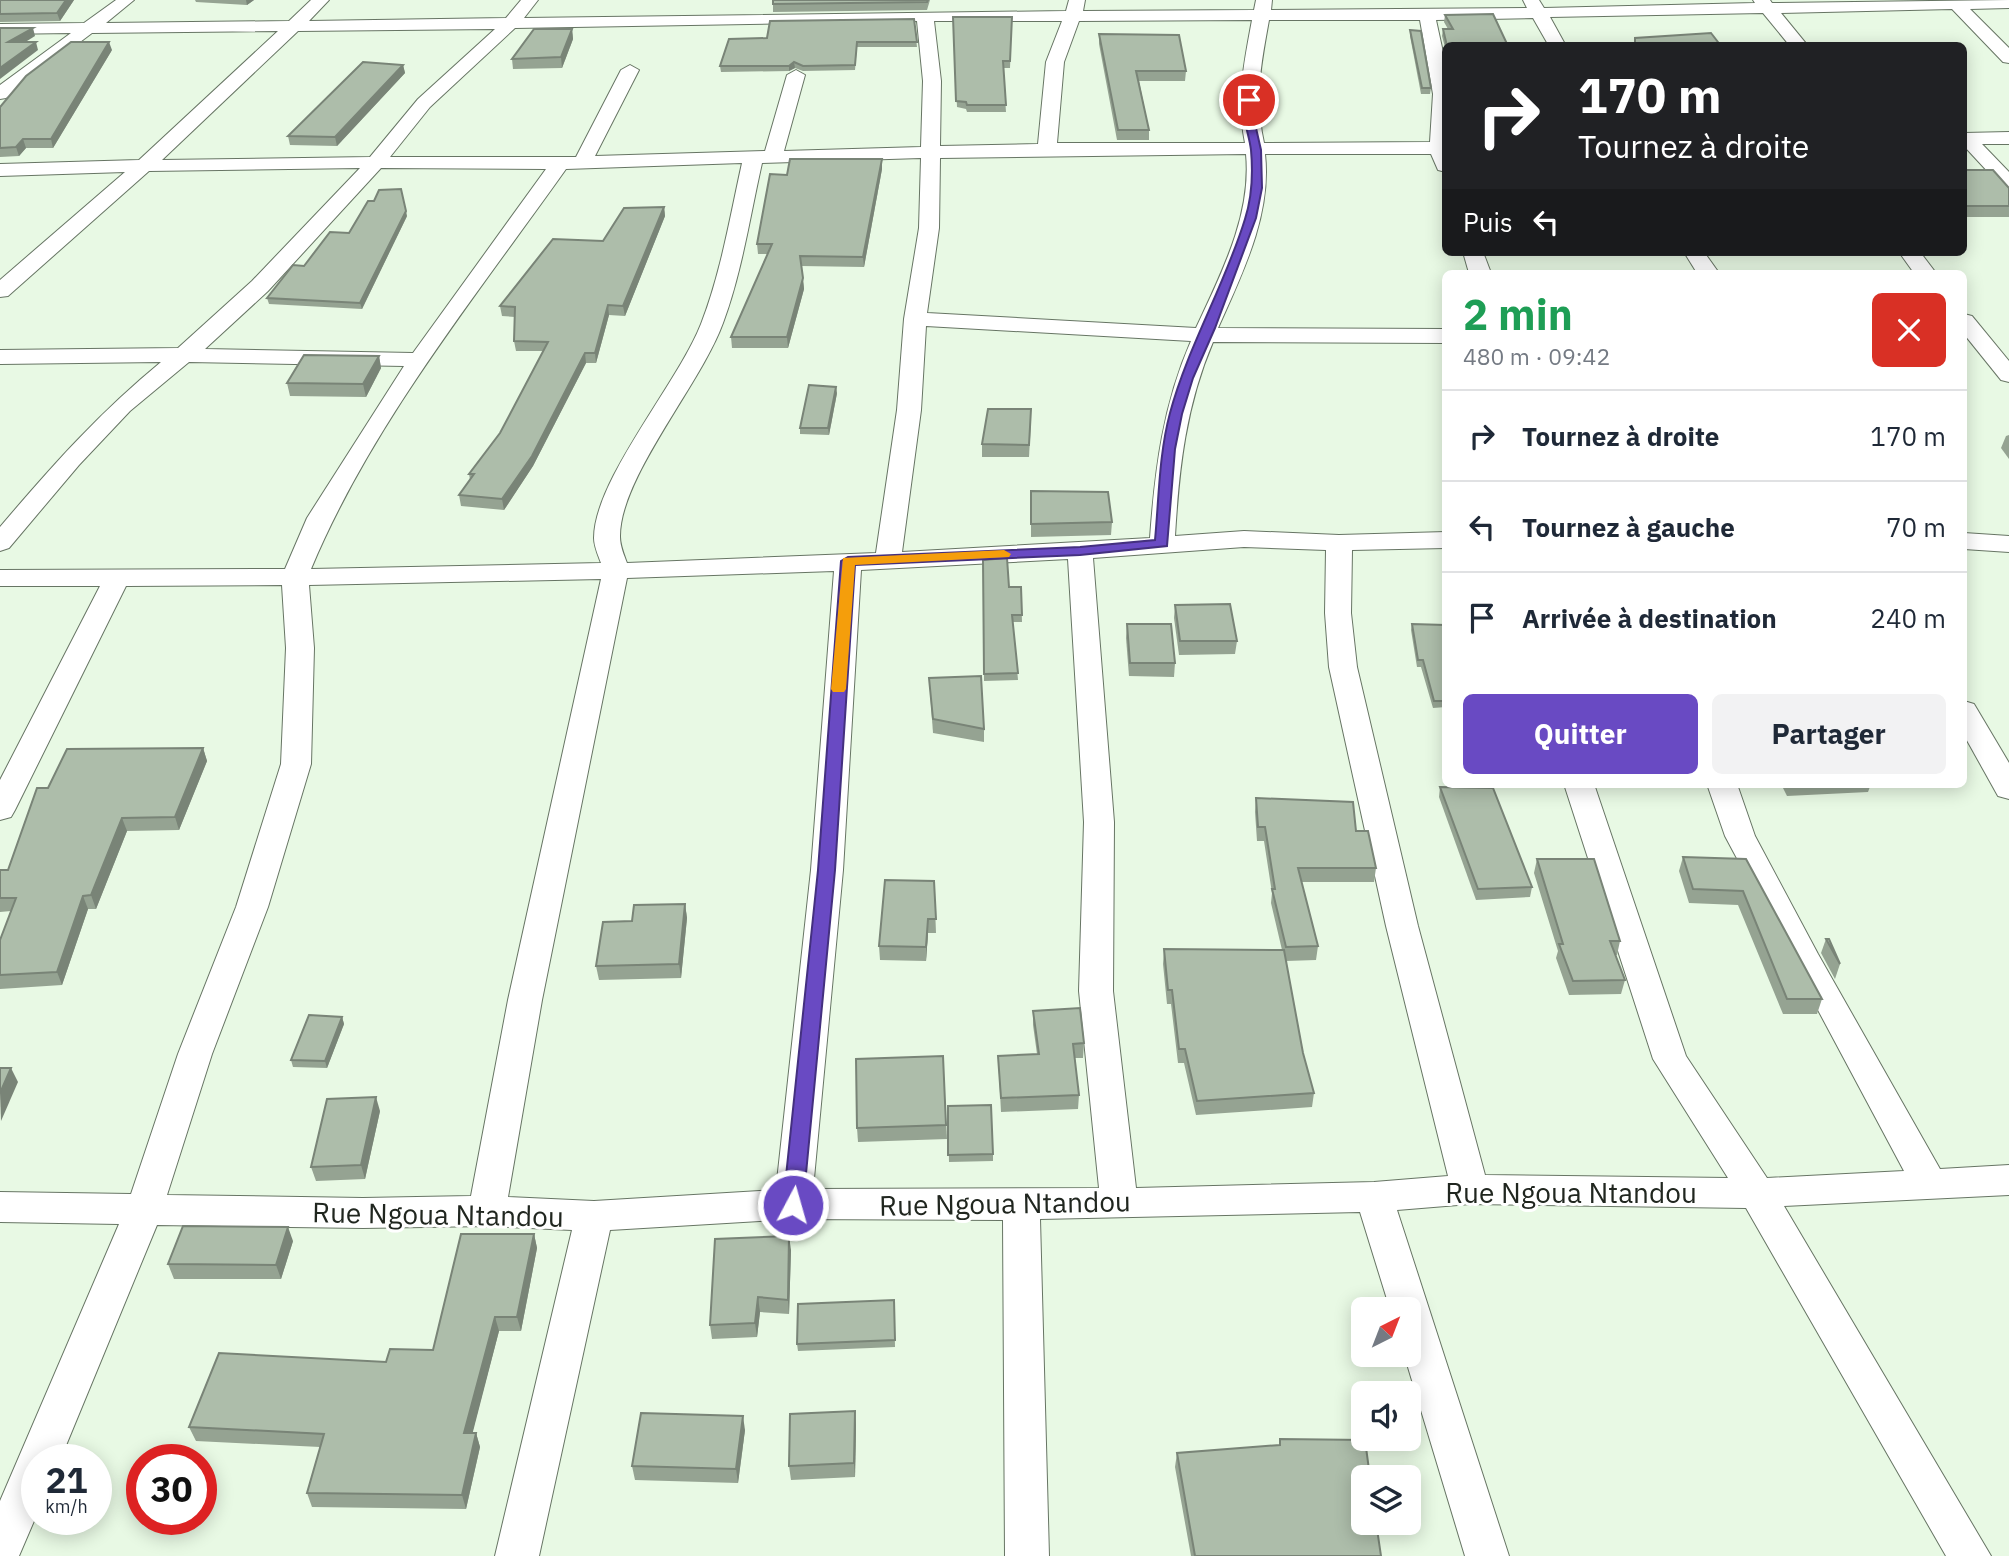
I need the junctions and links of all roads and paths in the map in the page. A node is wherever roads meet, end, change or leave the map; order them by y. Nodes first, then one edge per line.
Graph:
1 (125, 0) edge
2 (321, 0) edge
3 (530, 0) edge
4 (720, 0) edge
5 (1954, 1) edge
6 (2009, 3) edge
7 (1765, 4) edge
8 (1534, 6) edge
9 (1263, 7) edge
10 (1076, 8) edge
11 (900, 9) edge
12 (1427, 15) junction
13 (925, 16) junction
14 (709, 21) junction
15 (510, 24) junction
16 (293, 26) junction
17 (89, 28) junction
18 (0, 29) edge
19 (1556, 42) edge
20 (1797, 42) edge
21 (2009, 58) edge
22 (630, 71) dead end
23 (796, 75) edge
24 (0, 94) edge
25 (1442, 94) edge
26 (2009, 138) edge
27 (1967, 139) edge
28 (1967, 141) edge
29 (1047, 149) junction
30 (1256, 150) junction
31 (931, 152) junction
32 (1442, 155) edge
33 (763, 157) junction
34 (376, 162) junction
35 (572, 163) junction
36 (145, 165) junction
37 (0, 170) edge
38 (2009, 183) edge
39 (1912, 256) edge
40 (1923, 270) edge
41 (0, 291) edge
42 (915, 319) junction
43 (1967, 325) edge
44 (1206, 335) junction
45 (1442, 336) edge
46 (182, 355) junction
47 (0, 358) edge
48 (419, 360) junction
49 (2009, 375) edge
50 (1442, 540) edge
51 (1967, 541) edge
52 (0, 542) edge
53 (1339, 543) junction
54 (1162, 544) junction
55 (2009, 544) edge
56 (1080, 551) junction
57 (888, 559) junction
58 (848, 561) junction
59 (616, 569) junction
60 (295, 577) junction
61 (0, 578) edge
62 (116, 580) junction
63 (1967, 715) edge
64 (1579, 788) edge
65 (1723, 788) edge
66 (2009, 789) edge
67 (0, 810) edge
68 (2009, 1180) edge
69 (1929, 1182) junction
70 (1471, 1189) junction
71 (1757, 1193) junction
72 (1374, 1197) junction
73 (1119, 1202) junction
74 (793, 1205) junction
75 (1021, 1205) junction
76 (0, 1208) edge
77 (144, 1210) junction
78 (487, 1211) junction
79 (594, 1216) junction
80 (46, 1444) edge
81 (21, 1502) edge
82 (0, 1551) edge
83 (517, 1556) edge
84 (1027, 1556) edge
85 (1488, 1556) edge
86 (1969, 1556) edge

1 - 17 street
2 - 16 street
3 - 15 street
4 - 14 street
5 - 6 street
5 - 7 street
5 - 21 street
7 - 8 street
7 - 20 street
8 - 12 street
8 - 19 street
9 - 10 street
9 - 12 street
9 - 30 street
10 - 13 street
10 - 29 street
11 - 13 street
11 - 14 street
12 - 25 street
13 - 31 street
14 - 15 street
15 - 16 street
15 - 34 street
16 - 17 street
16 - 36 street
17 - 18 street
17 - 24 street
22 - 35 street
23 - 33 street
26 - 27 street
28 - 38 street
29 - 30 street
29 - 31 street
30 - 32 street
30 - 44 street
31 - 33 street
31 - 42 street
33 - 35 street
33 - 59 street
34 - 35 street
34 - 36 street
34 - 46 street
35 - 48 street
36 - 37 street
36 - 41 street
39 - 40 street
42 - 44 street
42 - 57 street
43 - 49 street
44 - 45 street
44 - 54 street
46 - 47 street
46 - 48 street
46 - 52 street
48 - 60 street
50 - 53 street
51 - 55 street
53 - 54 street
53 - 70 street
54 - 56 street
56 - 57 street
56 - 73 street
57 - 58 street
58 - 59 street
58 - 74 street
59 - 60 street
59 - 78 street
60 - 62 street
60 - 77 street
61 - 62 street
62 - 67 street
63 - 66 street
64 - 71 street
65 - 69 street
68 - 69 street, Rue Ngoua Ntandou
69 - 71 street, Rue Ngoua Ntandou
70 - 71 street, Rue Ngoua Ntandou
70 - 72 street, Rue Ngoua Ntandou
71 - 86 street
72 - 73 street, Rue Ngoua Ntandou
72 - 85 street
73 - 75 street, Rue Ngoua Ntandou
74 - 75 street, Rue Ngoua Ntandou
74 - 79 street, Rue Ngoua Ntandou
75 - 84 street
76 - 77 street, Rue Ngoua Ntandou
77 - 78 street, Rue Ngoua Ntandou
77 - 80 street
78 - 79 street, Rue Ngoua Ntandou
79 - 83 street
81 - 82 street

